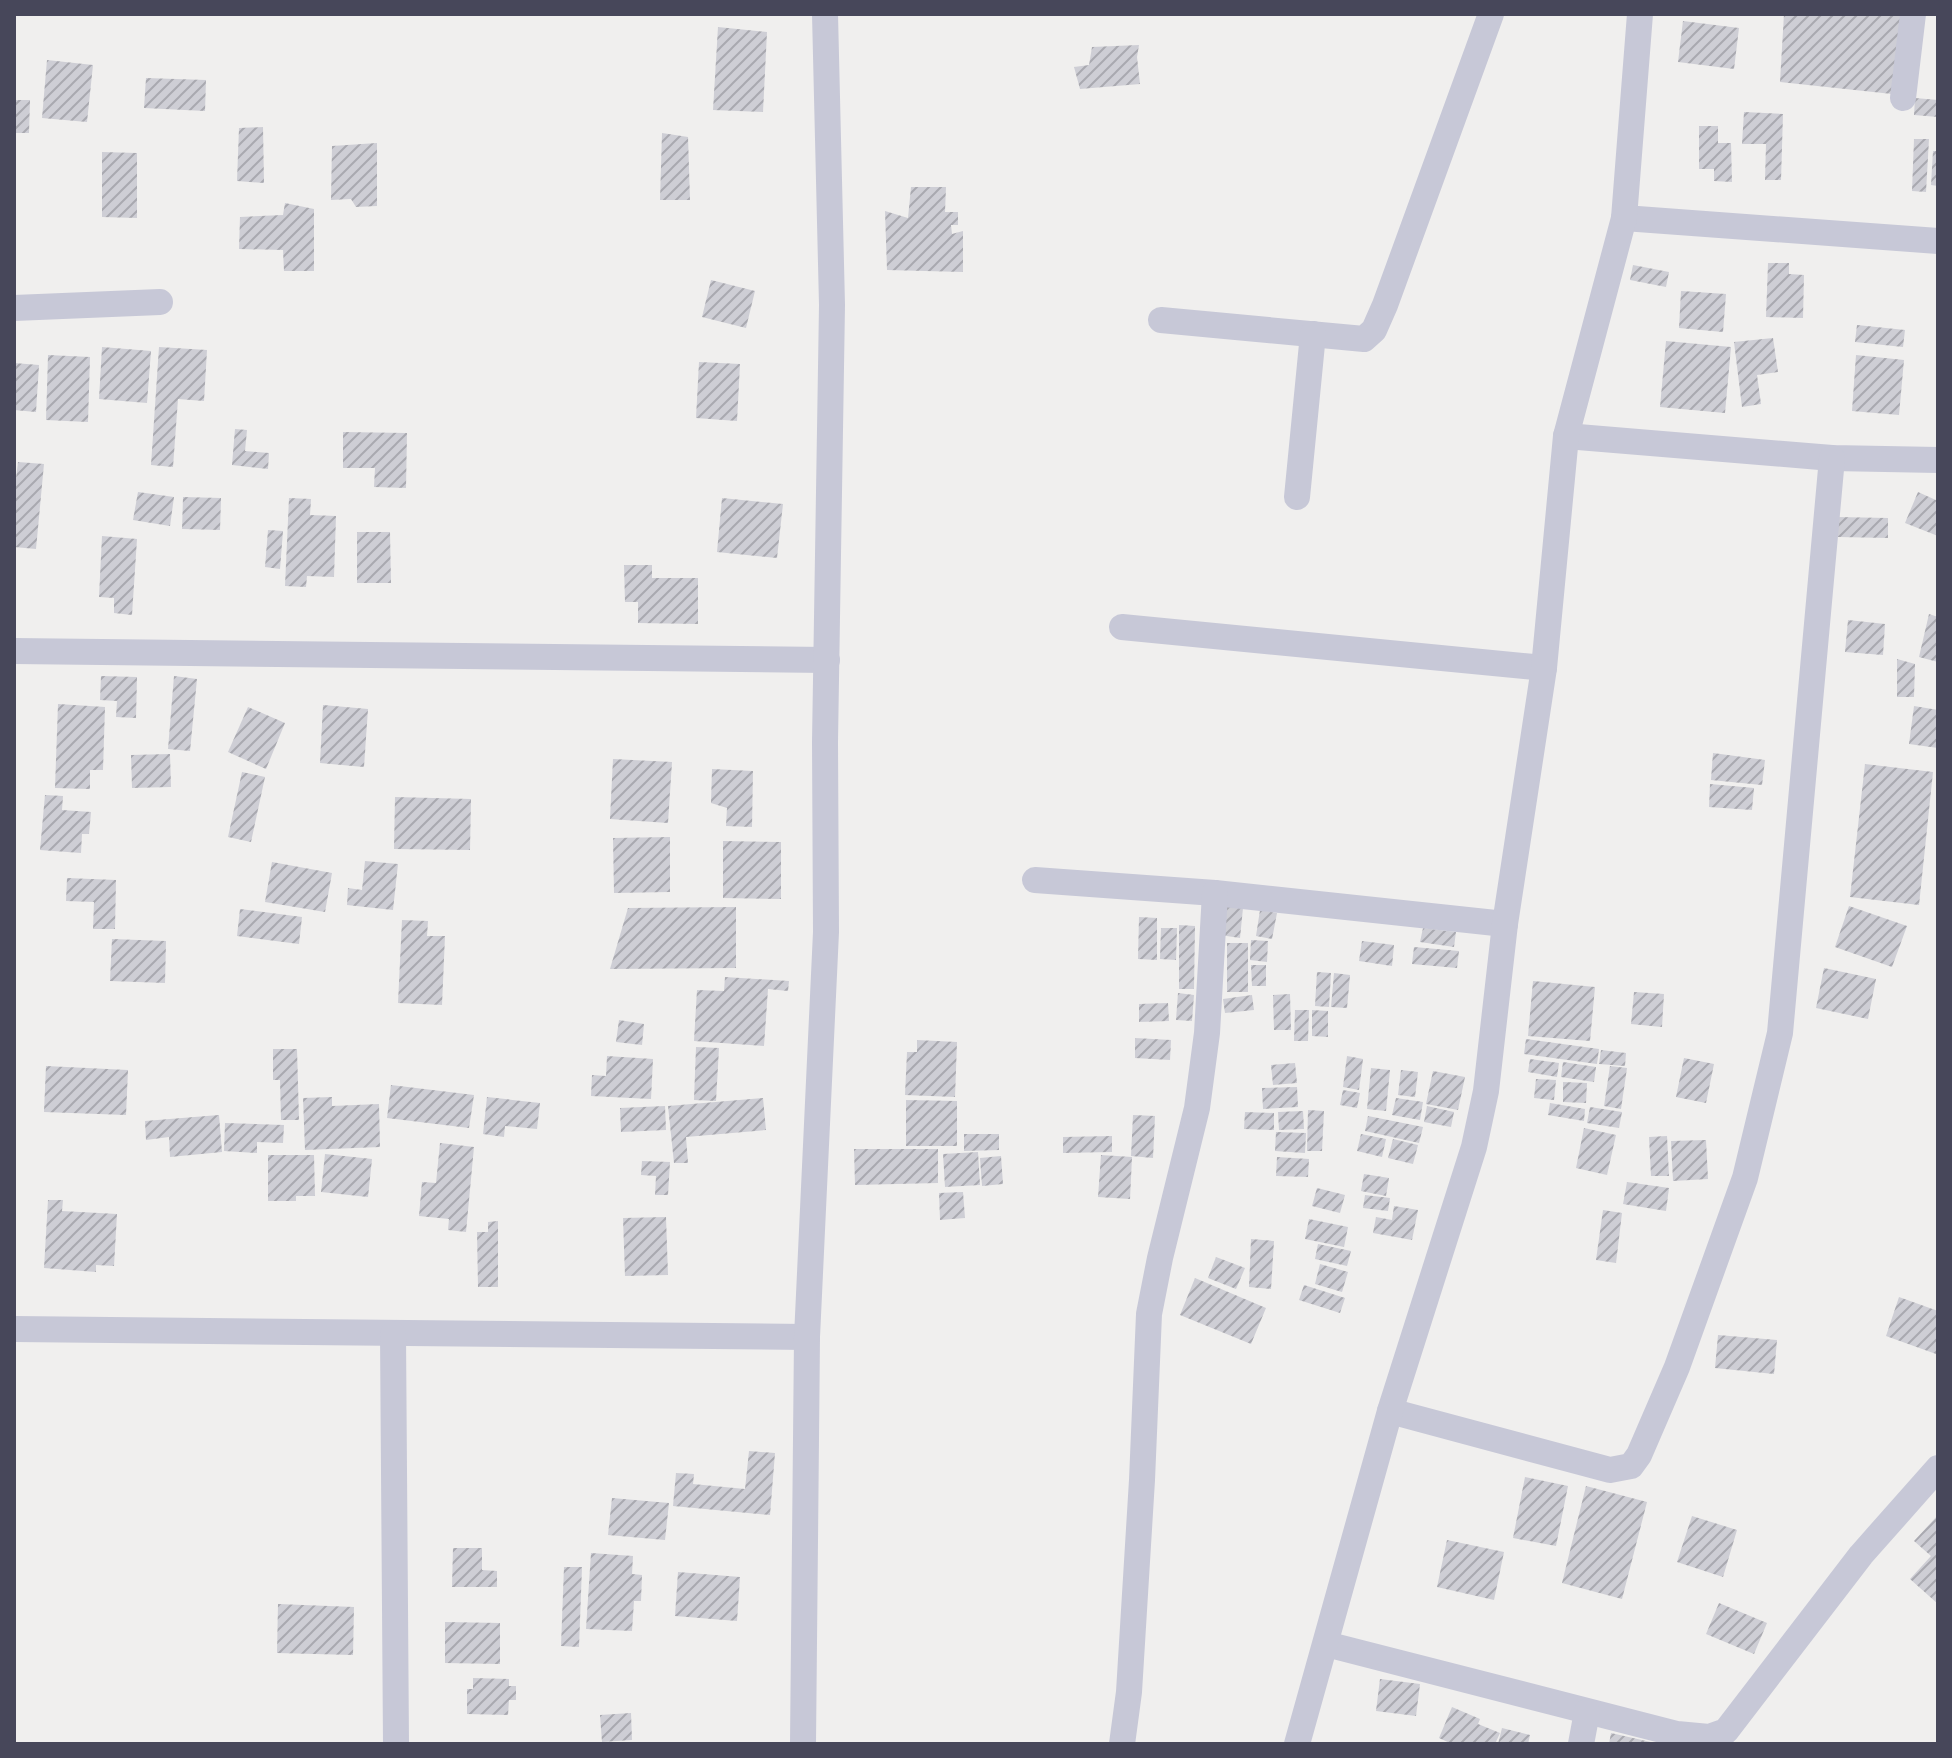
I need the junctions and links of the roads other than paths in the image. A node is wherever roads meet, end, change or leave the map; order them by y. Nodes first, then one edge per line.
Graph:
1 (825, 14) edge
2 (1491, 14) edge
3 (1640, 14) edge
4 (1913, 14) edge
5 (1903, 98) dead end
6 (1624, 218) junction
7 (1938, 241) edge
8 (160, 302) dead end
9 (14, 308) edge
10 (1161, 320) dead end
11 (1313, 334) junction
12 (1566, 436) junction
13 (1832, 458) junction
14 (1938, 460) edge
15 (1297, 497) dead end
16 (1122, 627) dead end
17 (14, 651) edge
18 (827, 660) junction
19 (1544, 668) junction
20 (1035, 880) dead end
21 (1215, 893) junction
22 (1505, 924) junction
23 (14, 1329) edge
24 (393, 1334) junction
25 (807, 1337) junction
26 (1390, 1411) junction
27 (1938, 1468) edge
28 (1326, 1644) junction
29 (1587, 1712) junction
30 (396, 1744) edge
31 (803, 1744) edge
32 (1122, 1744) edge
33 (1297, 1744) edge
34 (1581, 1744) edge

1 - 18 street
2 - 11 street
3 - 6 street
4 - 5 street
6 - 7 street
6 - 12 street
8 - 9 street
10 - 11 street
11 - 15 street
12 - 13 street
12 - 19 street
13 - 14 street
13 - 26 street
16 - 19 street
17 - 18 street
18 - 25 street
19 - 22 street
20 - 21 street
21 - 22 street
21 - 32 street
22 - 26 street
23 - 24 street
24 - 25 street
24 - 30 street
25 - 31 street
26 - 28 street
27 - 29 street
28 - 29 street
28 - 33 street
29 - 34 street

